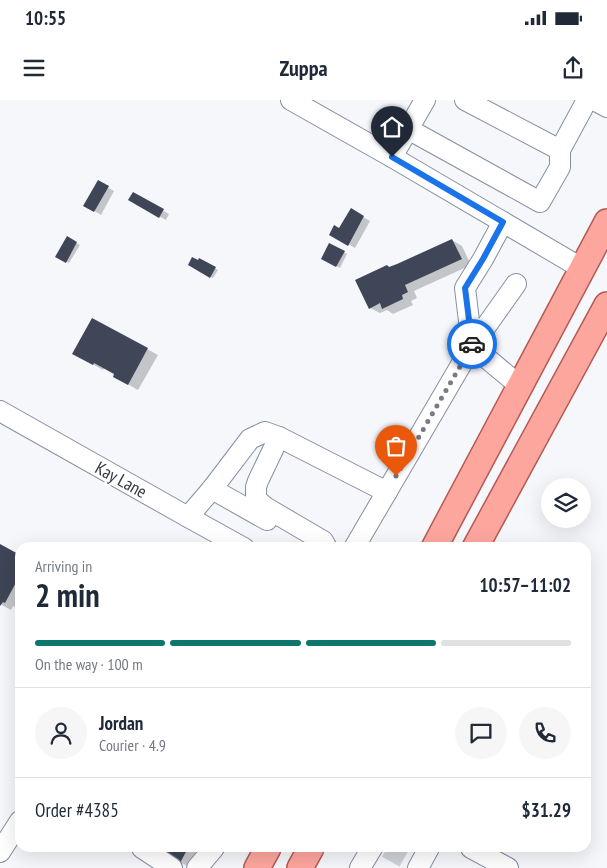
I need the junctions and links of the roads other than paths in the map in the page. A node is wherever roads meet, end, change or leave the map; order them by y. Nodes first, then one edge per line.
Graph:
1 (291, 100) edge
2 (424, 100) edge
3 (465, 100) edge
4 (587, 100) edge
5 (594, 100) edge
6 (607, 107) edge
7 (408, 129) junction
8 (560, 150) junction
9 (392, 157) junction
10 (503, 222) junction
11 (607, 222) edge
12 (583, 269) junction
13 (516, 284) dead end
14 (607, 305) edge
15 (600, 334) edge
16 (472, 346) junction
17 (520, 386) junction
18 (0, 411) edge
19 (279, 437) junction
20 (212, 489) junction
21 (387, 492) junction
22 (188, 517) junction
23 (233, 542) edge
24 (307, 542) edge
25 (324, 542) edge
26 (358, 542) edge
27 (437, 542) edge
28 (479, 542) edge
29 (15, 829) edge
30 (0, 852) edge
31 (148, 852) edge
32 (211, 852) edge
33 (266, 852) edge
34 (310, 852) edge
35 (426, 852) edge
36 (478, 852) edge
37 (416, 865) edge
38 (172, 868) edge
39 (197, 868) edge
40 (257, 868) edge
41 (300, 868) edge
42 (508, 868) edge

1 - 9 street
2 - 7 street
3 - 8 street
4 - 8 street
5 - 6 street
7 - 8 street
7 - 9 street
9 - 10 street
10 - 12 street
10 - 16 street
11 - 12 main road
12 - 17 main road
13 - 16 street
14 - 15 main road
15 - 28 main road
16 - 17 street
16 - 21 street
17 - 27 main road
18 - 22 street, Kay Lane
19 - 20 street
19 - 21 street
19 - 25 street
20 - 22 street
20 - 24 street
21 - 26 street
22 - 23 street, Kay Lane
29 - 30 street
31 - 38 street
32 - 39 street
33 - 40 main road
34 - 41 main road
35 - 37 street
36 - 42 street

